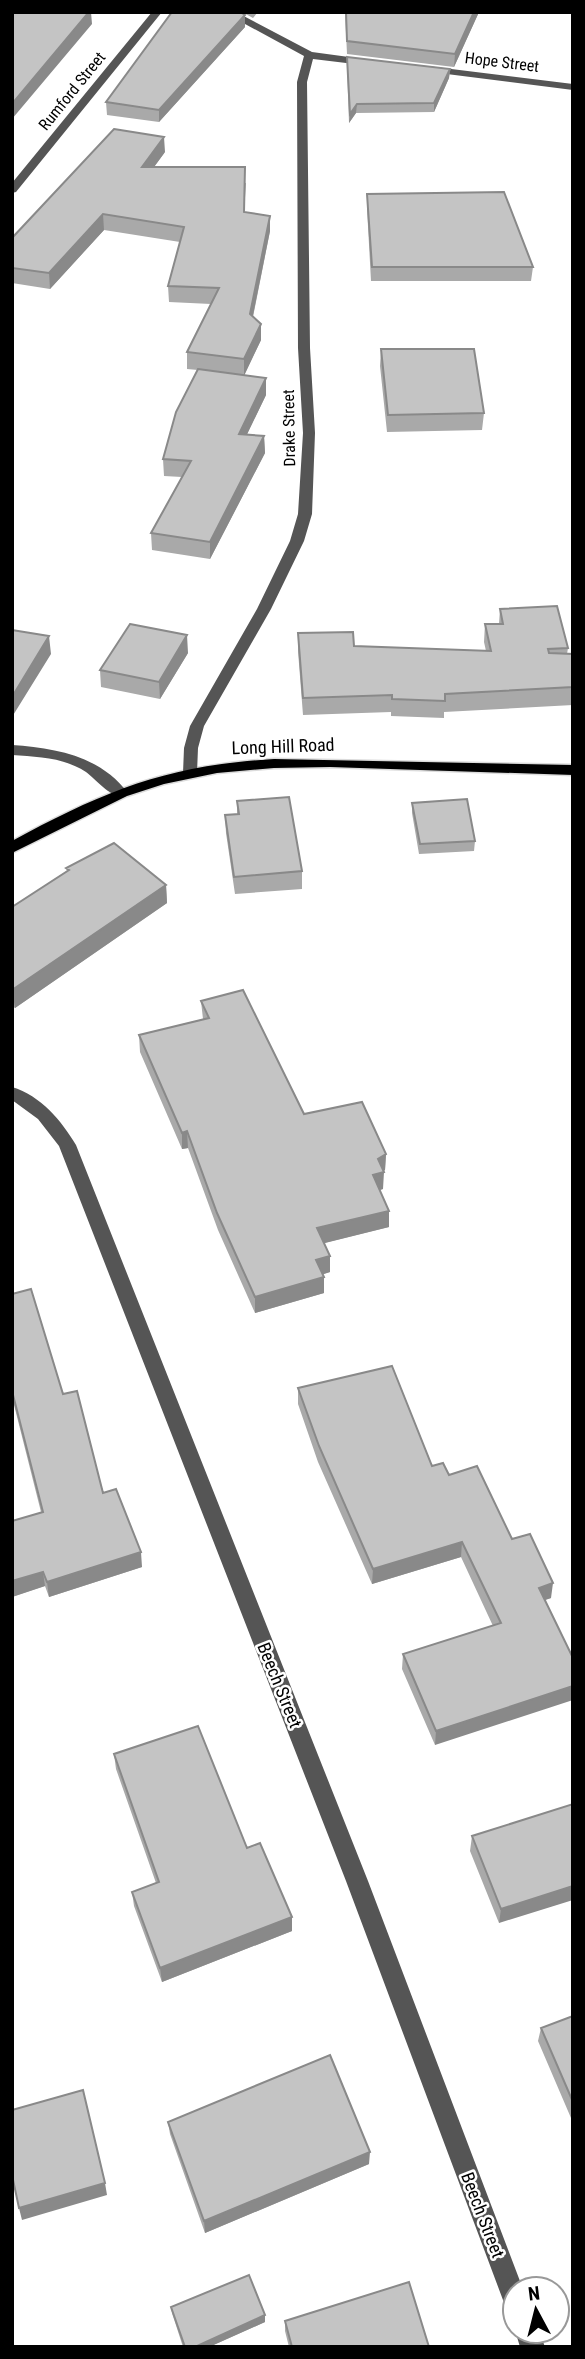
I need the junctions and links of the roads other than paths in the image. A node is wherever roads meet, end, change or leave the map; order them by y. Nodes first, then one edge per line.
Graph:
1 (157, 12) edge
2 (228, 12) edge
3 (309, 55) junction
4 (378, 63) edge
5 (420, 68) edge
6 (573, 87) edge
7 (12, 190) edge
8 (12, 750) edge
9 (573, 769) edge
10 (190, 773) junction
11 (121, 793) junction
12 (12, 848) edge
13 (12, 1093) edge
14 (506, 2275) edge

1 - 7 street, Rumford Street
2 - 3 street
3 - 4 street
3 - 10 street, Drake Street
5 - 6 street, Hope Street
8 - 11 street
9 - 10 main road, Long Hill Road
10 - 11 main road, Long Hill Road
11 - 12 main road, Long Hill Road
13 - 14 street, Beech Street

